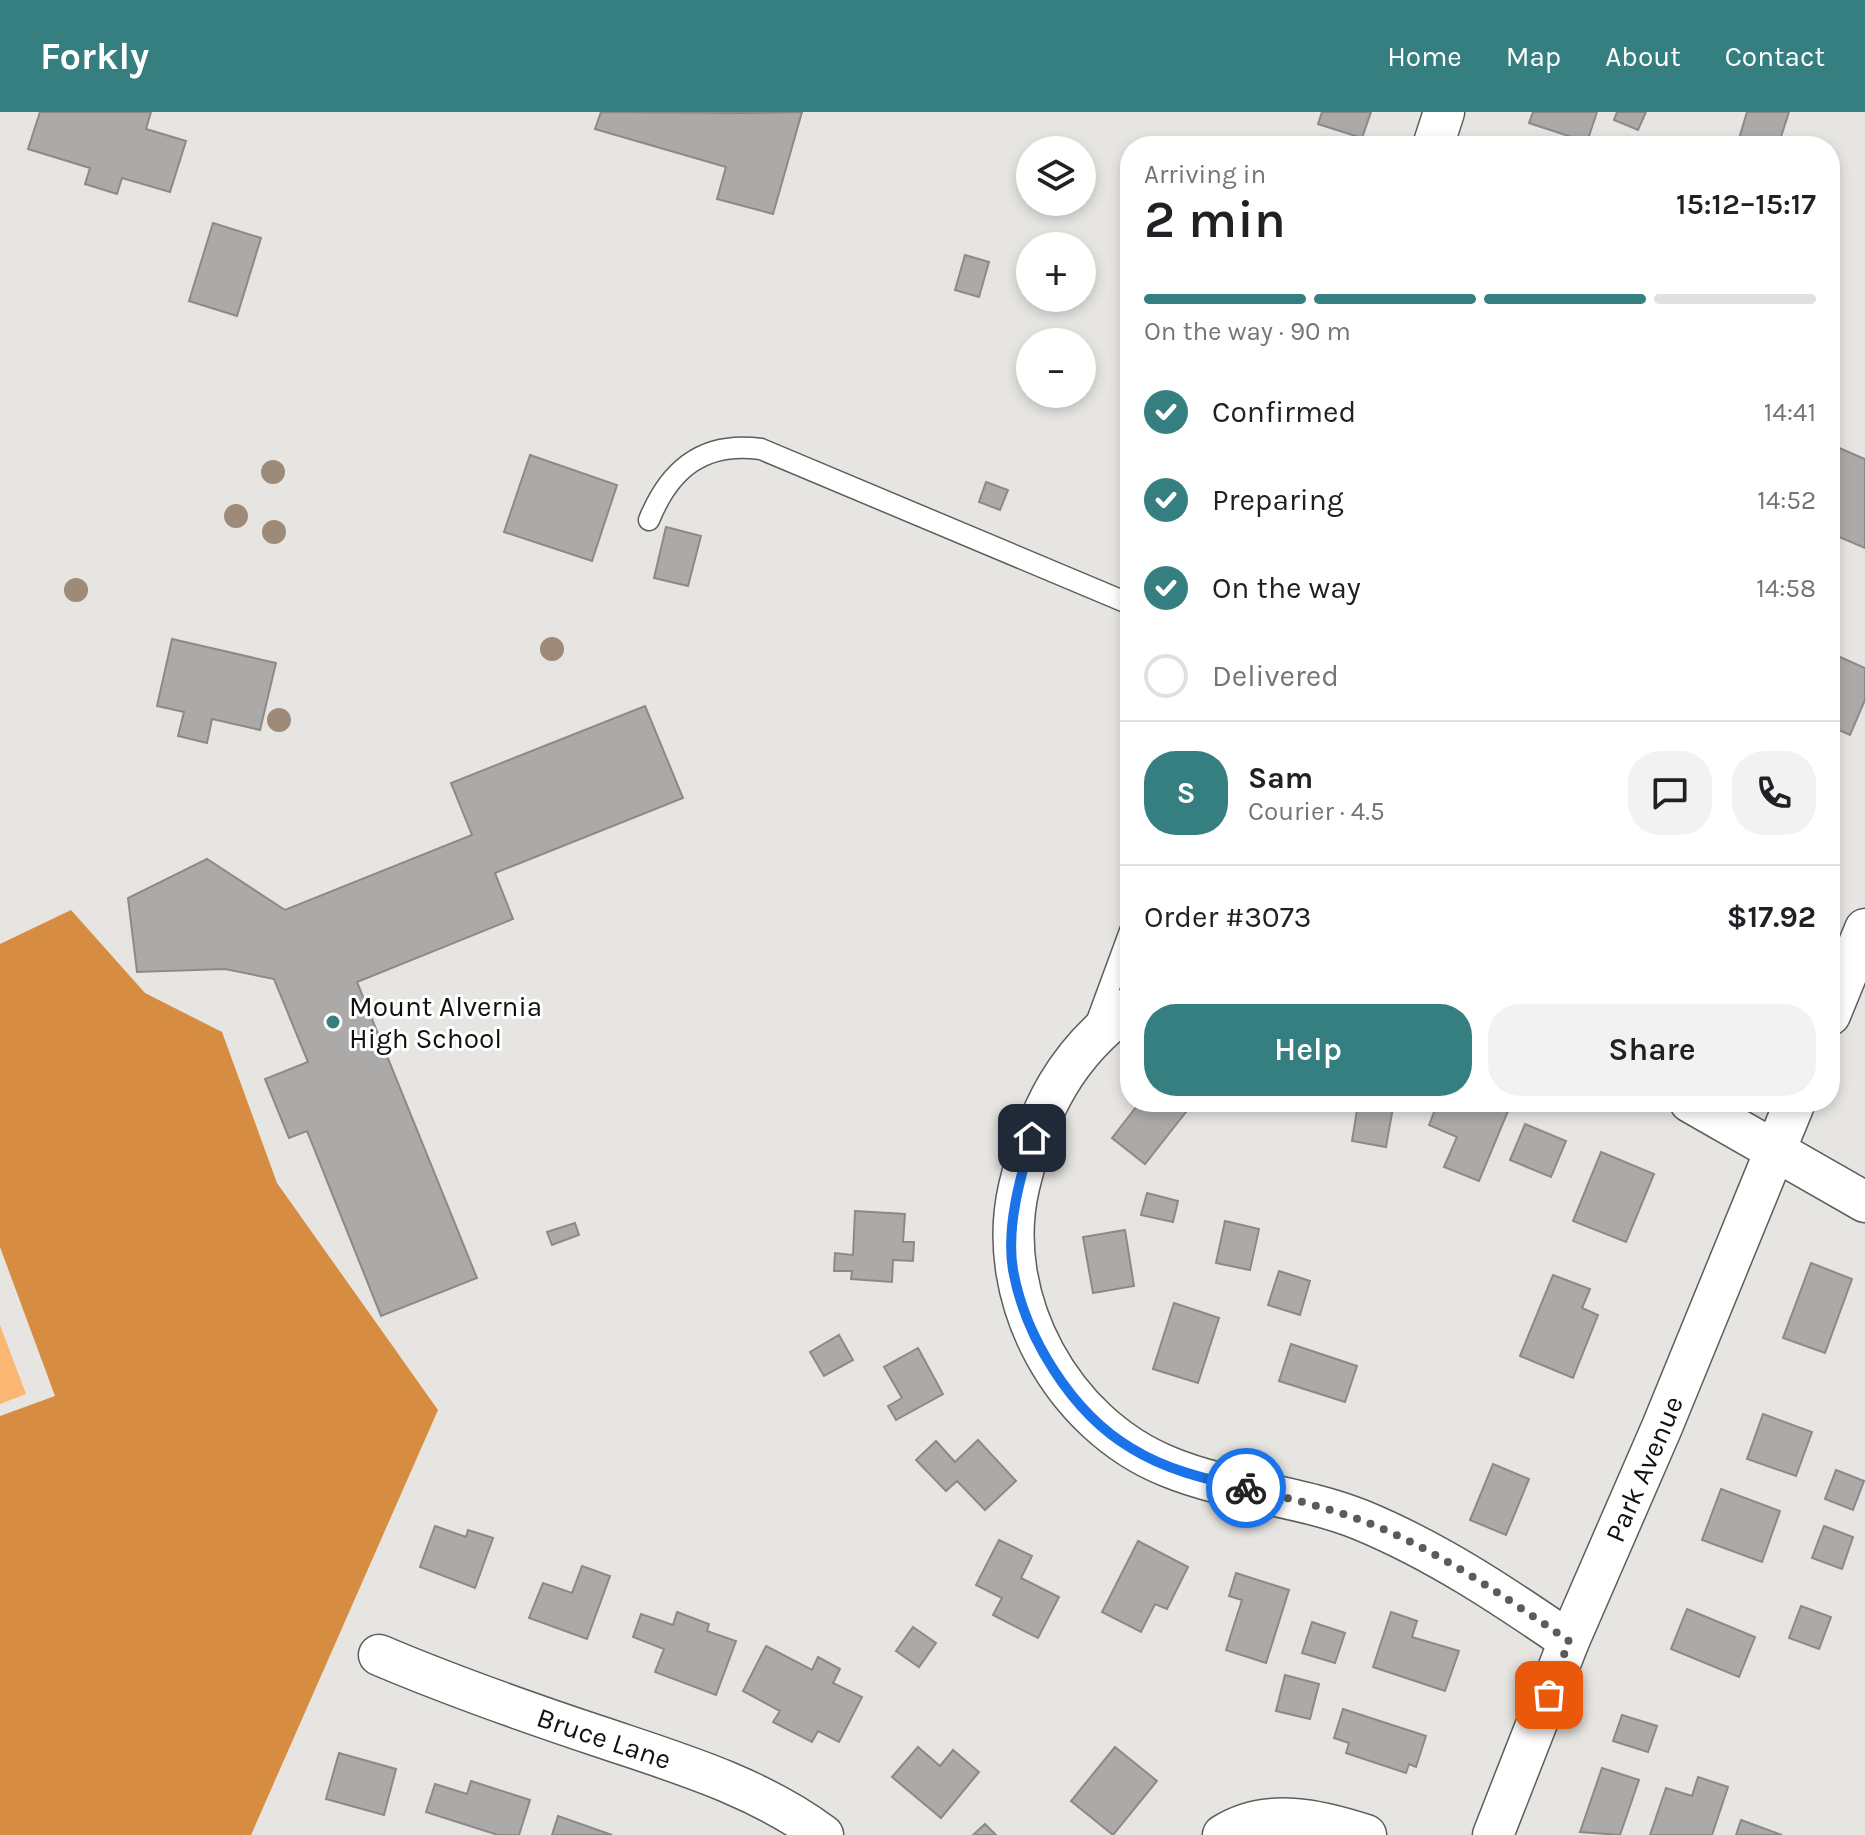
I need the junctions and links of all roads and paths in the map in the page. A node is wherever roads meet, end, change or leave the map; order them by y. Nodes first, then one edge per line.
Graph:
1 (1444, 112) edge
2 (1436, 136) edge
3 (649, 520) dead end
4 (1120, 600) edge
5 (1865, 929) edge
6 (1120, 958) edge
7 (1840, 990) edge
8 (1120, 1015) edge
9 (1089, 1041) junction
10 (1708, 1112) edge
11 (1791, 1112) edge
12 (1775, 1150) junction
13 (1865, 1202) edge
14 (1569, 1641) junction
15 (379, 1655) dead end
16 (823, 1835) edge
17 (1223, 1835) edge
18 (1366, 1835) edge
19 (1493, 1835) edge

1 - 2 street
3 - 4 lane
5 - 7 street
6 - 9 lane
8 - 9 street
9 - 14 street
10 - 12 street
11 - 12 street, Park Avenue
12 - 13 street
12 - 14 street, Park Avenue
14 - 19 street, Park Avenue
15 - 16 street, Bruce Lane
17 - 18 street

